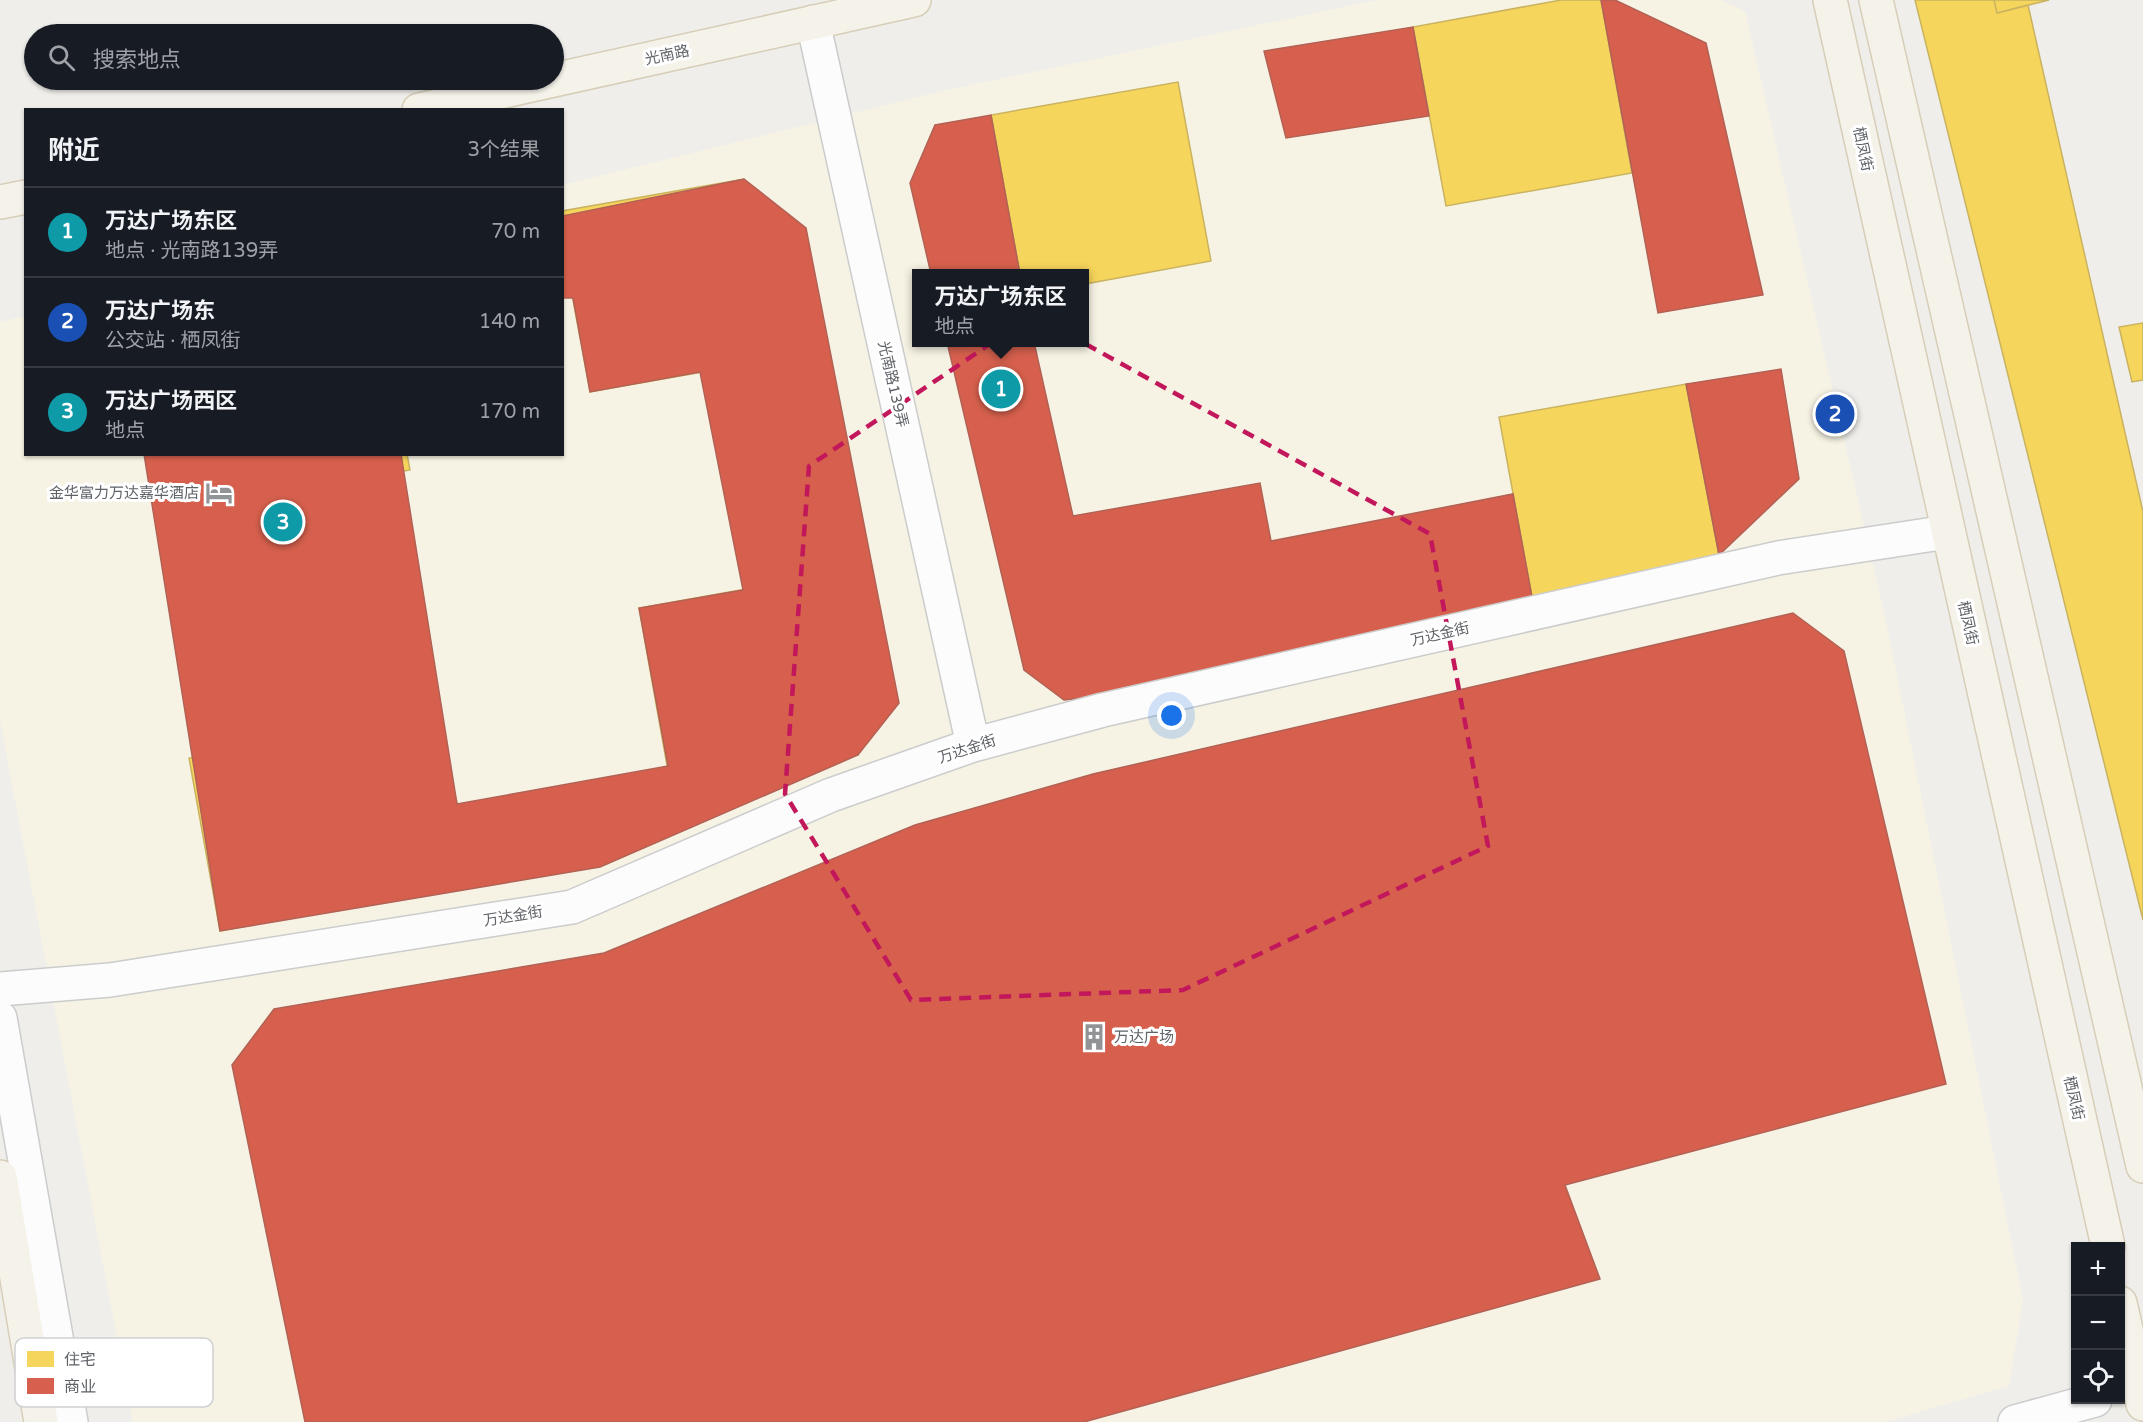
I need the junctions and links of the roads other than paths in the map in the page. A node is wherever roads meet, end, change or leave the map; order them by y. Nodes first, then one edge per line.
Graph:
1 (915, 0) edge
2 (1830, 0) edge
3 (1876, 0) edge
4 (813, 22) junction
5 (564, 78) edge
6 (509, 90) edge
7 (428, 108) edge
8 (24, 197) edge
9 (0, 202) edge
10 (1947, 532) junction
11 (973, 745) junction
12 (0, 989) edge
13 (0, 1018) edge
14 (2143, 1166) edge
15 (0, 1177) edge
16 (2107, 1242) edge
17 (2125, 1327) edge
18 (27, 1338) edge
19 (56, 1338) edge
20 (2136, 1392) edge
21 (2080, 1404) edge
22 (38, 1407) edge
23 (68, 1407) edge
24 (41, 1422) edge
25 (71, 1422) edge
26 (2015, 1422) edge

1 - 4 main road, 光南路
2 - 10 main road, 栖凤街
3 - 14 main road
4 - 5 main road, 光南路
4 - 11 street, 光南路139弄
6 - 7 main road, 光南路
8 - 9 main road
10 - 11 street, 万达金街
10 - 16 main road, 栖凤街
11 - 12 street, 万达金街
13 - 19 street
15 - 18 main road
17 - 20 main road
21 - 26 street
22 - 24 main road
23 - 25 street

